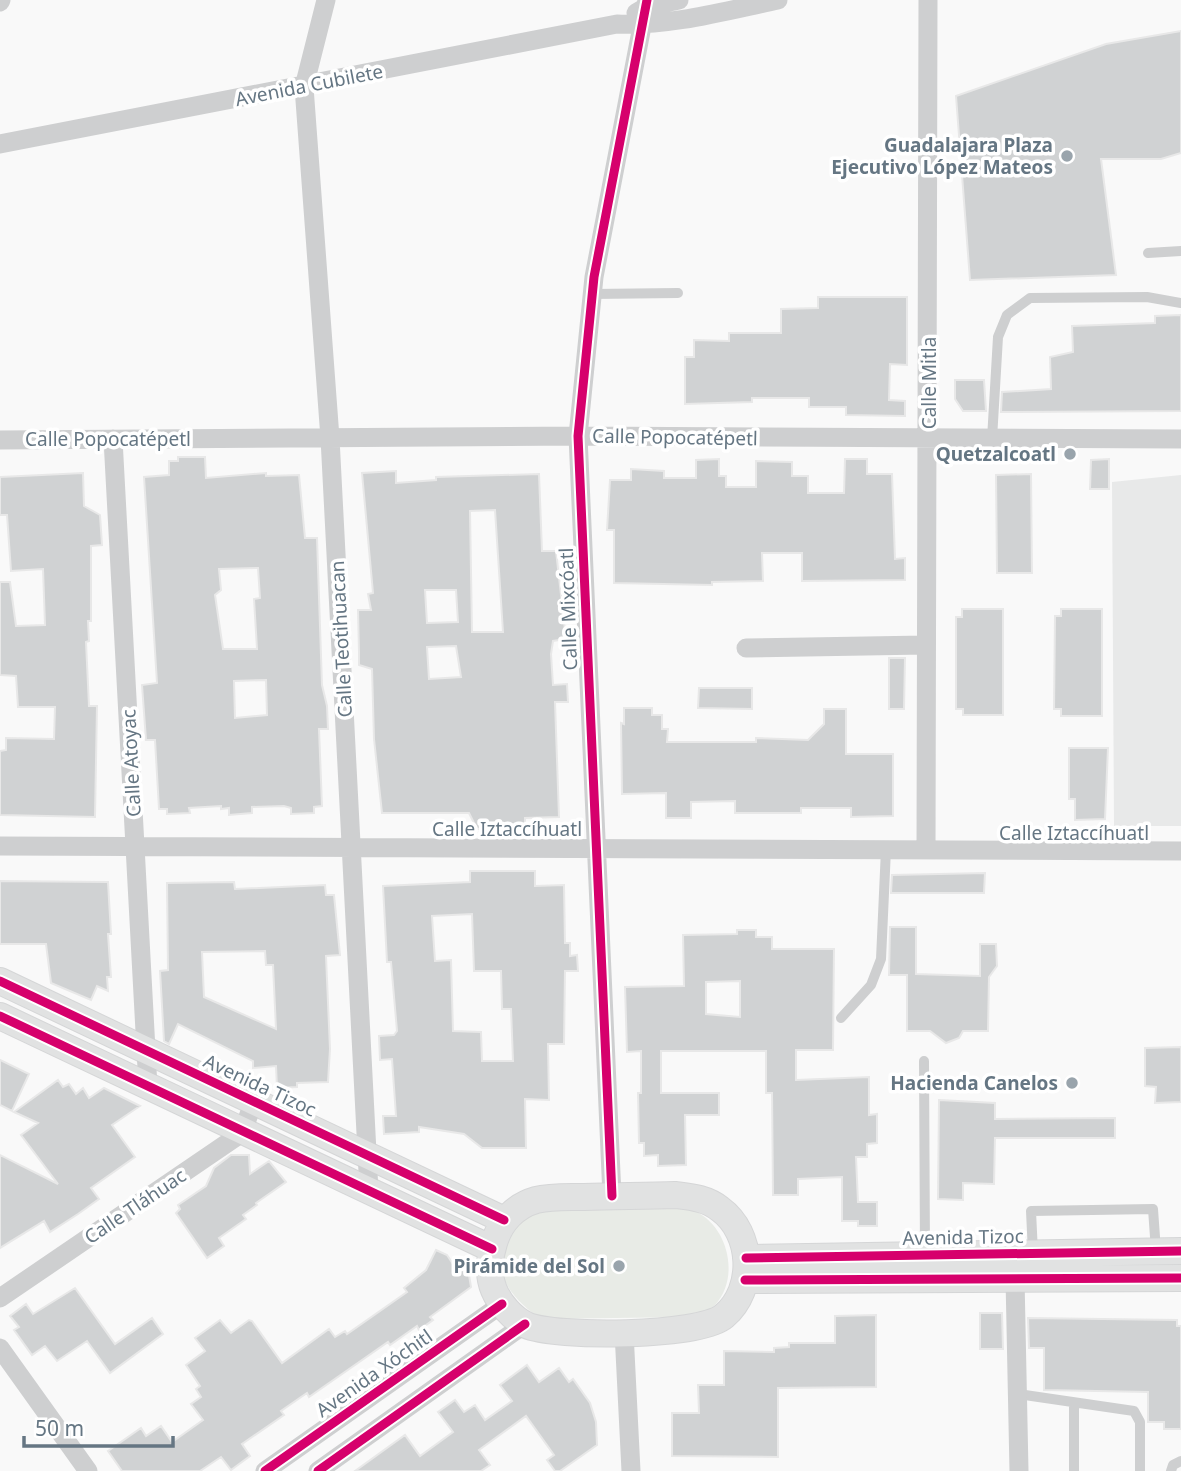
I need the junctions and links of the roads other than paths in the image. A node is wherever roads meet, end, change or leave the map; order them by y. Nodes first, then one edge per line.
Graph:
1 (326, 0) edge
2 (679, 0) edge
3 (778, 0) edge
4 (928, 0) edge
5 (645, 11) edge
6 (304, 87) junction
7 (0, 144) edge
8 (1181, 251) edge
9 (1148, 253) dead end
10 (678, 293) dead end
11 (592, 294) junction
12 (1181, 303) edge
13 (578, 436) junction
14 (330, 438) junction
15 (113, 439) junction
16 (929, 439) junction
17 (992, 439) junction
18 (1181, 439) edge
19 (0, 440) edge
20 (925, 645) junction
21 (746, 648) dead end
22 (0, 846) edge
23 (352, 846) junction
24 (596, 846) junction
25 (136, 847) junction
26 (886, 849) junction
27 (926, 849) junction
28 (1181, 850) edge
29 (0, 982) edge
30 (0, 1016) edge
31 (841, 1018) dead end
32 (146, 1051) junction
33 (924, 1061) dead end
34 (149, 1087) junction
35 (254, 1101) junction
36 (243, 1133) junction
37 (367, 1155) junction
38 (369, 1191) junction
39 (612, 1196) junction
40 (504, 1220) junction
41 (492, 1249) junction
42 (1168, 1251) edge
43 (1045, 1253) junction
44 (925, 1255) junction
45 (746, 1269) junction
46 (1015, 1278) junction
47 (1181, 1278) edge
48 (1058, 1279) junction
49 (0, 1298) edge
50 (502, 1304) junction
51 (525, 1324) junction
52 (624, 1332) junction
53 (0, 1348) edge
54 (1018, 1394) junction
55 (1074, 1403) junction
56 (1181, 1461) edge
57 (88, 1471) edge
58 (265, 1471) edge
59 (318, 1471) edge
60 (631, 1471) edge
61 (1019, 1471) edge
62 (1074, 1471) edge
63 (1140, 1471) edge
64 (1171, 1471) edge

1 - 6 street, Calle Teotihuacan
2 - 5 street, Avenida Cubilete
3 - 5 street, Avenida Cubilete
4 - 16 street, Calle Mitla
5 - 6 street, Avenida Cubilete
5 - 11 street, Calle Mixcóatl
6 - 7 street, Avenida Cubilete
6 - 14 street, Calle Teotihuacan
8 - 9 lane
10 - 11 lane
11 - 13 street, Calle Mixcóatl
12 - 17 lane
13 - 14 street, Calle Popocatépetl
13 - 16 street, Calle Popocatépetl
13 - 24 street, Calle Mixcóatl
14 - 15 street, Calle Popocatépetl
14 - 23 street, Calle Teotihuacan
15 - 19 street, Calle Popocatépetl
15 - 25 street, Calle Atoyac
16 - 17 street, Calle Popocatépetl
16 - 20 street, Calle Mitla
17 - 18 street, Calle Popocatépetl
20 - 21 street
20 - 27 street, Calle Mitla
22 - 25 street, Calle Iztaccíhuatl
23 - 24 street, Calle Iztaccíhuatl
23 - 25 street, Calle Iztaccíhuatl
23 - 37 street, Calle Teotihuacan
24 - 26 street, Calle Iztaccíhuatl
24 - 39 street, Calle Mixcóatl
25 - 32 street, Calle Atoyac
26 - 27 street, Calle Iztaccíhuatl
26 - 31 lane
27 - 28 street, Calle Iztaccíhuatl
29 - 32 main road, Avenida Tizoc
30 - 34 main road
32 - 34 street, Calle Atoyac
32 - 35 main road, Avenida Tizoc
33 - 44 lane
34 - 36 main road
35 - 36 street
35 - 37 main road, Avenida Tizoc
36 - 38 main road
36 - 49 street, Calle Tláhuac
37 - 38 street, Calle Teotihuacan
37 - 40 main road, Avenida Tizoc
38 - 41 main road
39 - 40 main road
39 - 45 main road
40 - 41 main road
41 - 50 main road
42 - 43 main road, Avenida Tizoc
42 - 43 lane
43 - 44 main road, Avenida Tizoc
43 - 48 main road
44 - 45 main road, Avenida Tizoc
45 - 46 main road
45 - 52 main road
46 - 48 main road
46 - 54 street
47 - 48 main road
50 - 51 main road
50 - 58 street, Avenida Xóchitl
51 - 52 main road
51 - 59 street
52 - 60 street
53 - 57 street
54 - 55 lane
54 - 61 street
55 - 62 lane
55 - 63 lane
56 - 64 lane

